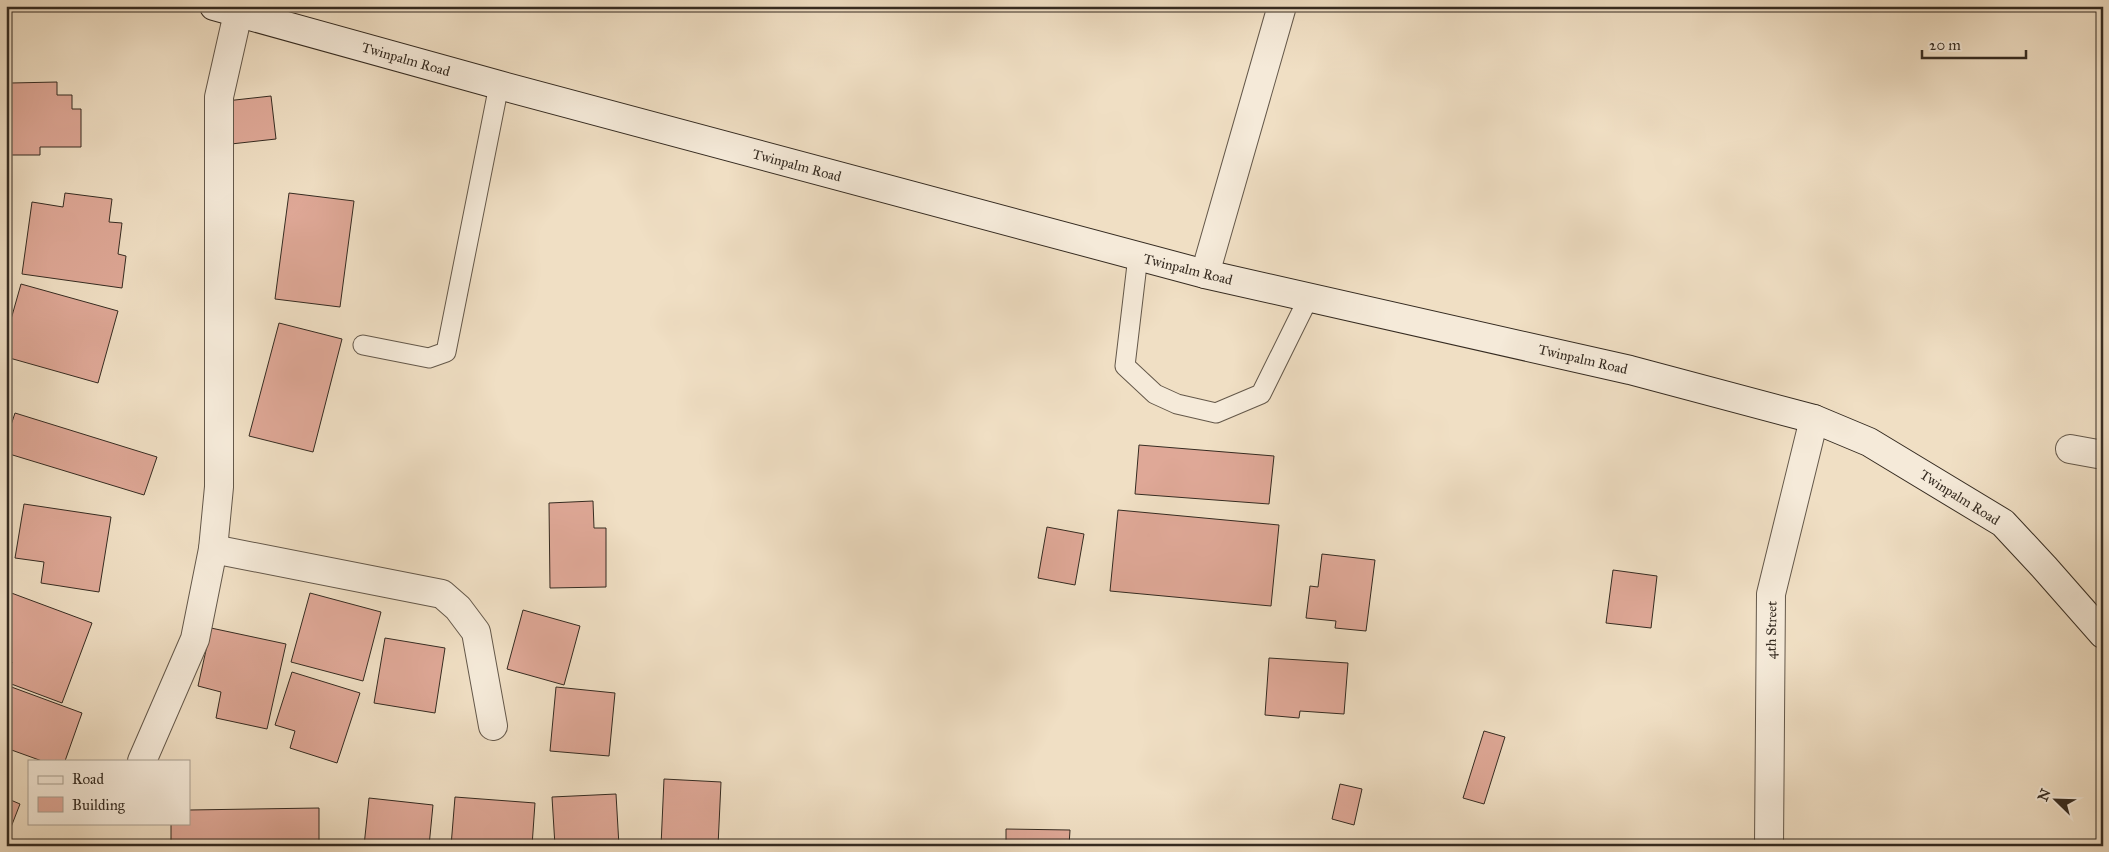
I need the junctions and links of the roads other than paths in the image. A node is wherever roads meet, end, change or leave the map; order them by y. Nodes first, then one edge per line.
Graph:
1 (1282, 6) edge
2 (226, 9) edge
3 (499, 85) junction
4 (1138, 256) junction
5 (1205, 274) junction
6 (1309, 297) junction
7 (363, 345) dead end
8 (1814, 419) junction
9 (2070, 449) dead end
10 (2103, 455) edge
11 (213, 548) junction
12 (2103, 634) edge
13 (493, 726) dead end
14 (142, 760) edge
15 (1769, 846) edge

1 - 5 main road
2 - 3 main road, Twinpalm Road
2 - 11 main road
3 - 4 main road, Twinpalm Road
3 - 7 lane
4 - 5 main road, Twinpalm Road
4 - 6 lane
5 - 6 main road, Twinpalm Road
6 - 8 main road, Twinpalm Road
8 - 12 main road, Twinpalm Road
8 - 15 main road, 4th Street
9 - 10 main road
11 - 13 main road
11 - 14 main road

